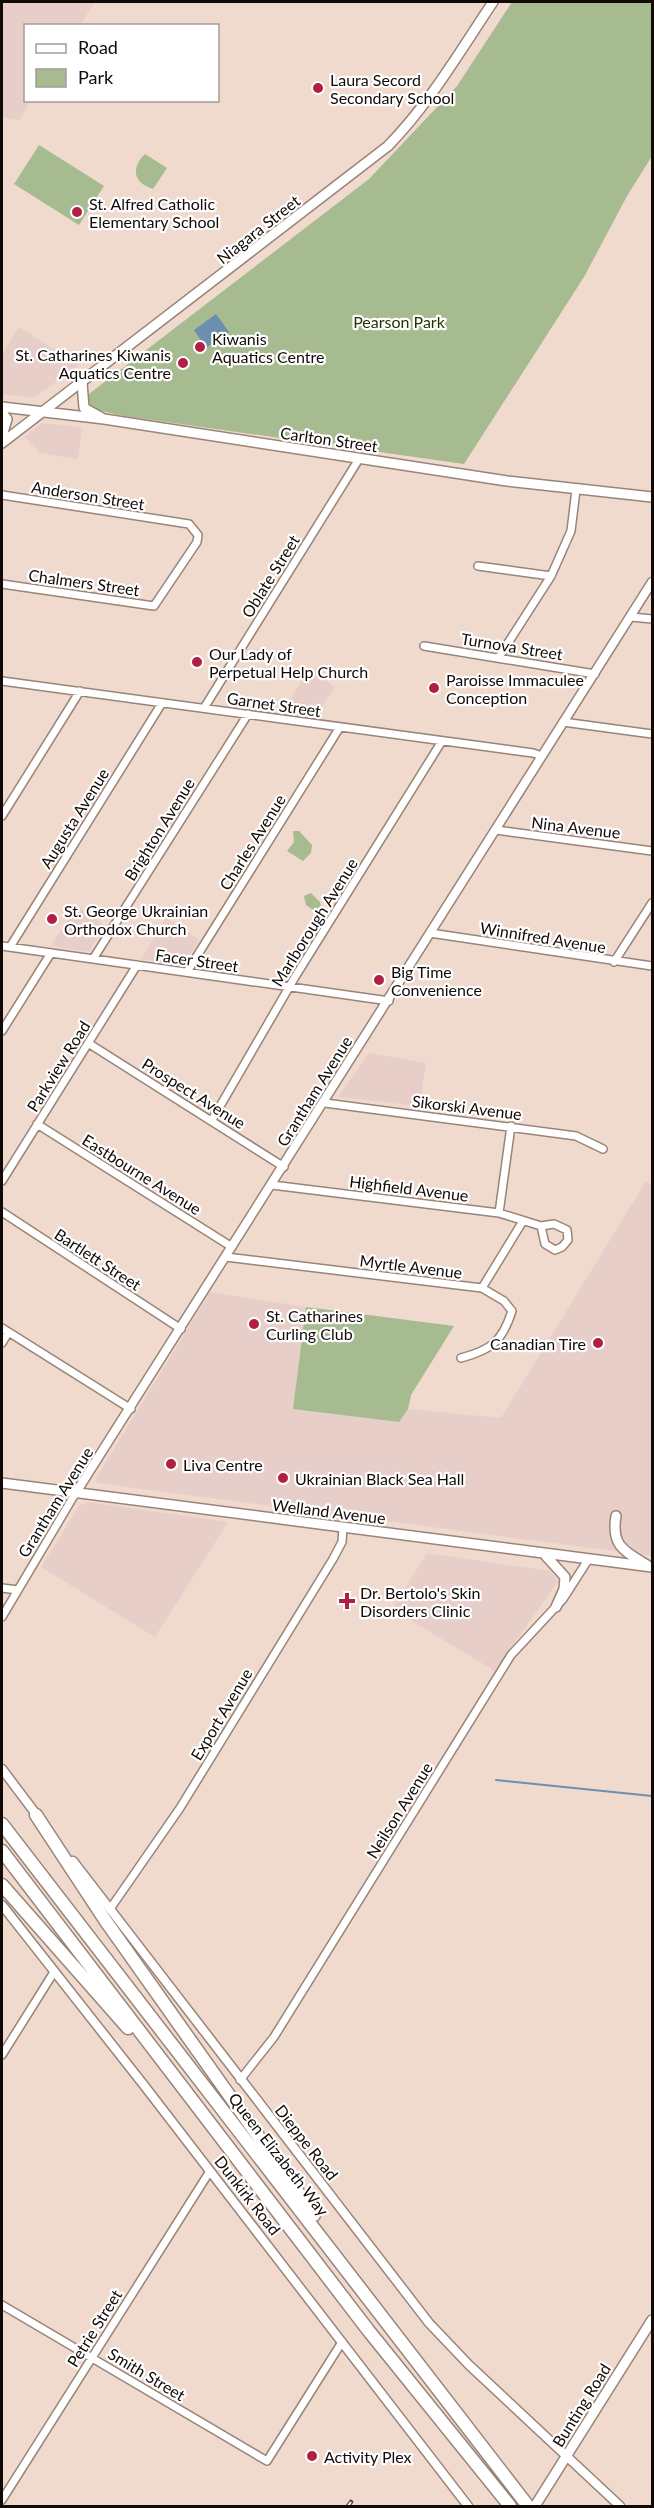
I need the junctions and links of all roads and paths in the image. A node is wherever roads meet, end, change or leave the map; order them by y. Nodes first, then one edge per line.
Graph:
1 (493, 2) edge
2 (82, 382) junction
3 (2, 407) edge
4 (2, 413) edge
5 (41, 413) junction
6 (104, 419) junction
7 (2, 436) edge
8 (2, 443) edge
9 (358, 459) junction
10 (576, 490) junction
11 (2, 495) edge
12 (652, 497) edge
13 (170, 521) joint
14 (478, 566) dead end
15 (551, 576) junction
16 (652, 582) edge
17 (2, 584) edge
18 (631, 617) junction
19 (652, 619) edge
20 (424, 646) dead end
21 (499, 657) junction
22 (595, 674) junction
23 (2, 681) edge
24 (80, 691) junction
25 (162, 703) junction
26 (204, 708) junction
27 (248, 714) junction
28 (563, 723) junction
29 (340, 727) junction
30 (652, 734) edge
31 (442, 741) junction
32 (542, 756) junction
33 (2, 816) edge
34 (495, 830) junction
35 (652, 851) edge
36 (652, 903) edge
37 (430, 933) junction
38 (2, 946) edge
39 (10, 947) junction
40 (51, 953) junction
41 (93, 959) junction
42 (614, 962) junction
43 (136, 965) junction
44 (652, 966) edge
45 (186, 972) junction
46 (290, 987) junction
47 (389, 1001) junction
48 (2, 1031) edge
49 (88, 1043) junction
50 (325, 1103) junction
51 (212, 1120) junction
52 (37, 1124) junction
53 (511, 1126) junction
54 (603, 1149) dead end
55 (284, 1167) junction
56 (2, 1181) edge
57 (272, 1185) junction
58 (2, 1212) edge
59 (499, 1213) junction
60 (523, 1221) junction
61 (541, 1226) dead end
62 (232, 1247) junction
63 (226, 1257) junction
64 (482, 1288) junction
65 (181, 1329) junction
66 (5, 1330) edge
67 (2, 1343) edge
68 (461, 1358) dead end
69 (130, 1409) junction
70 (2, 1483) edge
71 (75, 1494) junction
72 (616, 1516) dead end
73 (343, 1527) junction
74 (544, 1555) junction
75 (588, 1560) junction
76 (651, 1567) edge
77 (2, 1588) edge
78 (18, 1590) junction
79 (556, 1607) junction
80 (2, 1617) edge
81 (2, 1768) edge
82 (36, 1815) junction
83 (2, 1824) edge
84 (2, 1851) edge
85 (2, 1885) edge
86 (2, 1905) edge
87 (110, 1909) junction
88 (54, 1972) junction
89 (147, 2044) junction
90 (2, 2055) edge
91 (240, 2080) junction
92 (210, 2171) junction
93 (347, 2270) junction
94 (2, 2305) edge
95 (652, 2320) edge
96 (342, 2342) junction
97 (92, 2356) junction
98 (568, 2455) junction
99 (2, 2500) edge
100 (468, 2506) edge
101 (510, 2506) edge
102 (528, 2506) edge
103 (535, 2506) edge
104 (620, 2506) edge

1 - 2 main road, Niagara Street
2 - 5 main road, Niagara Street
2 - 6 main road
3 - 5 main road, Carlton Street
4 - 7 main road
5 - 6 main road, Carlton Street
5 - 8 main road, Niagara Street
6 - 9 main road, Carlton Street
9 - 10 main road, Carlton Street
9 - 26 street, Oblate Street
10 - 12 main road, Carlton Street
10 - 15 street
11 - 13 street, Anderson Street
13 - 17 street, Chalmers Street
14 - 15 street
15 - 21 street
16 - 18 street, Grantham Avenue
18 - 19 street
18 - 22 street, Grantham Avenue
20 - 21 street, Turnova Street
21 - 22 street, Turnova Street
22 - 28 street, Grantham Avenue
23 - 24 street, Garnet Street
24 - 25 street, Garnet Street
24 - 33 street
25 - 26 street, Garnet Street
25 - 39 street, Augusta Avenue
26 - 27 street, Garnet Street
27 - 29 street, Garnet Street
27 - 41 street, Brighton Avenue
28 - 30 street
28 - 32 street, Grantham Avenue
29 - 31 street, Garnet Street
29 - 45 street, Charles Avenue
31 - 32 street, Garnet Street
31 - 46 street, Marlborough Avenue
32 - 34 street, Grantham Avenue
34 - 35 street, Nina Avenue
34 - 37 street, Grantham Avenue
36 - 42 street
37 - 42 street, Winnifred Avenue
37 - 47 street, Grantham Avenue
38 - 39 street, Facer Street
39 - 40 street, Facer Street
40 - 41 street, Facer Street
40 - 48 street
41 - 43 street, Facer Street
42 - 44 street, Winnifred Avenue
43 - 45 street, Facer Street
43 - 49 street, Parkview Road
45 - 46 street, Facer Street
46 - 47 street, Facer Street
46 - 51 street, Marlborough Avenue
47 - 50 street, Grantham Avenue
49 - 51 street, Prospect Avenue
49 - 52 street, Parkview Road
50 - 53 street, Sikorski Avenue
50 - 55 street, Grantham Avenue
51 - 55 street, Prospect Avenue
52 - 56 street, Parkview Road
52 - 62 street, Eastbourne Avenue
53 - 54 street, Sikorski Avenue
53 - 59 street
55 - 57 street, Grantham Avenue
57 - 59 street, Highfield Avenue
57 - 62 street, Grantham Avenue
58 - 65 street, Bartlett Street
59 - 60 street, Highfield Avenue
60 - 61 street, Highfield Avenue
60 - 64 street
62 - 63 street, Grantham Avenue
63 - 64 street, Myrtle Avenue
63 - 65 street, Grantham Avenue
64 - 68 street, Myrtle Avenue
65 - 69 street, Grantham Avenue
66 - 67 street
66 - 69 street
69 - 71 street, Grantham Avenue
70 - 71 main road, Welland Avenue
71 - 73 main road, Welland Avenue
71 - 78 street, Grantham Avenue
72 - 76 main road
73 - 74 main road, Welland Avenue
73 - 87 street, Export Avenue
74 - 75 main road, Welland Avenue
74 - 79 main road
75 - 76 main road, Welland Avenue
75 - 79 street, Neilson Avenue
77 - 78 street
78 - 80 street, Grantham Avenue
79 - 91 street, Neilson Avenue
81 - 82 street, Dieppe Road
82 - 87 street, Dieppe Road
82 - 93 highway
83 - 93 highway, Queen Elizabeth Way
84 - 89 highway
85 - 89 highway
86 - 88 street, Dunkirk Road
87 - 91 street, Dieppe Road
88 - 90 street
88 - 92 street, Dunkirk Road
89 - 101 highway
91 - 98 street, Dieppe Road
92 - 96 street, Dunkirk Road
92 - 97 street, Petrie Street
93 - 102 highway, Queen Elizabeth Way
94 - 97 street, Smith Street
95 - 98 main road, Bunting Road
96 - 97 street, Smith Street
96 - 100 street, Dunkirk Road
97 - 99 street, Petrie Street
98 - 103 main road, Bunting Road
98 - 104 street, Dieppe Road

